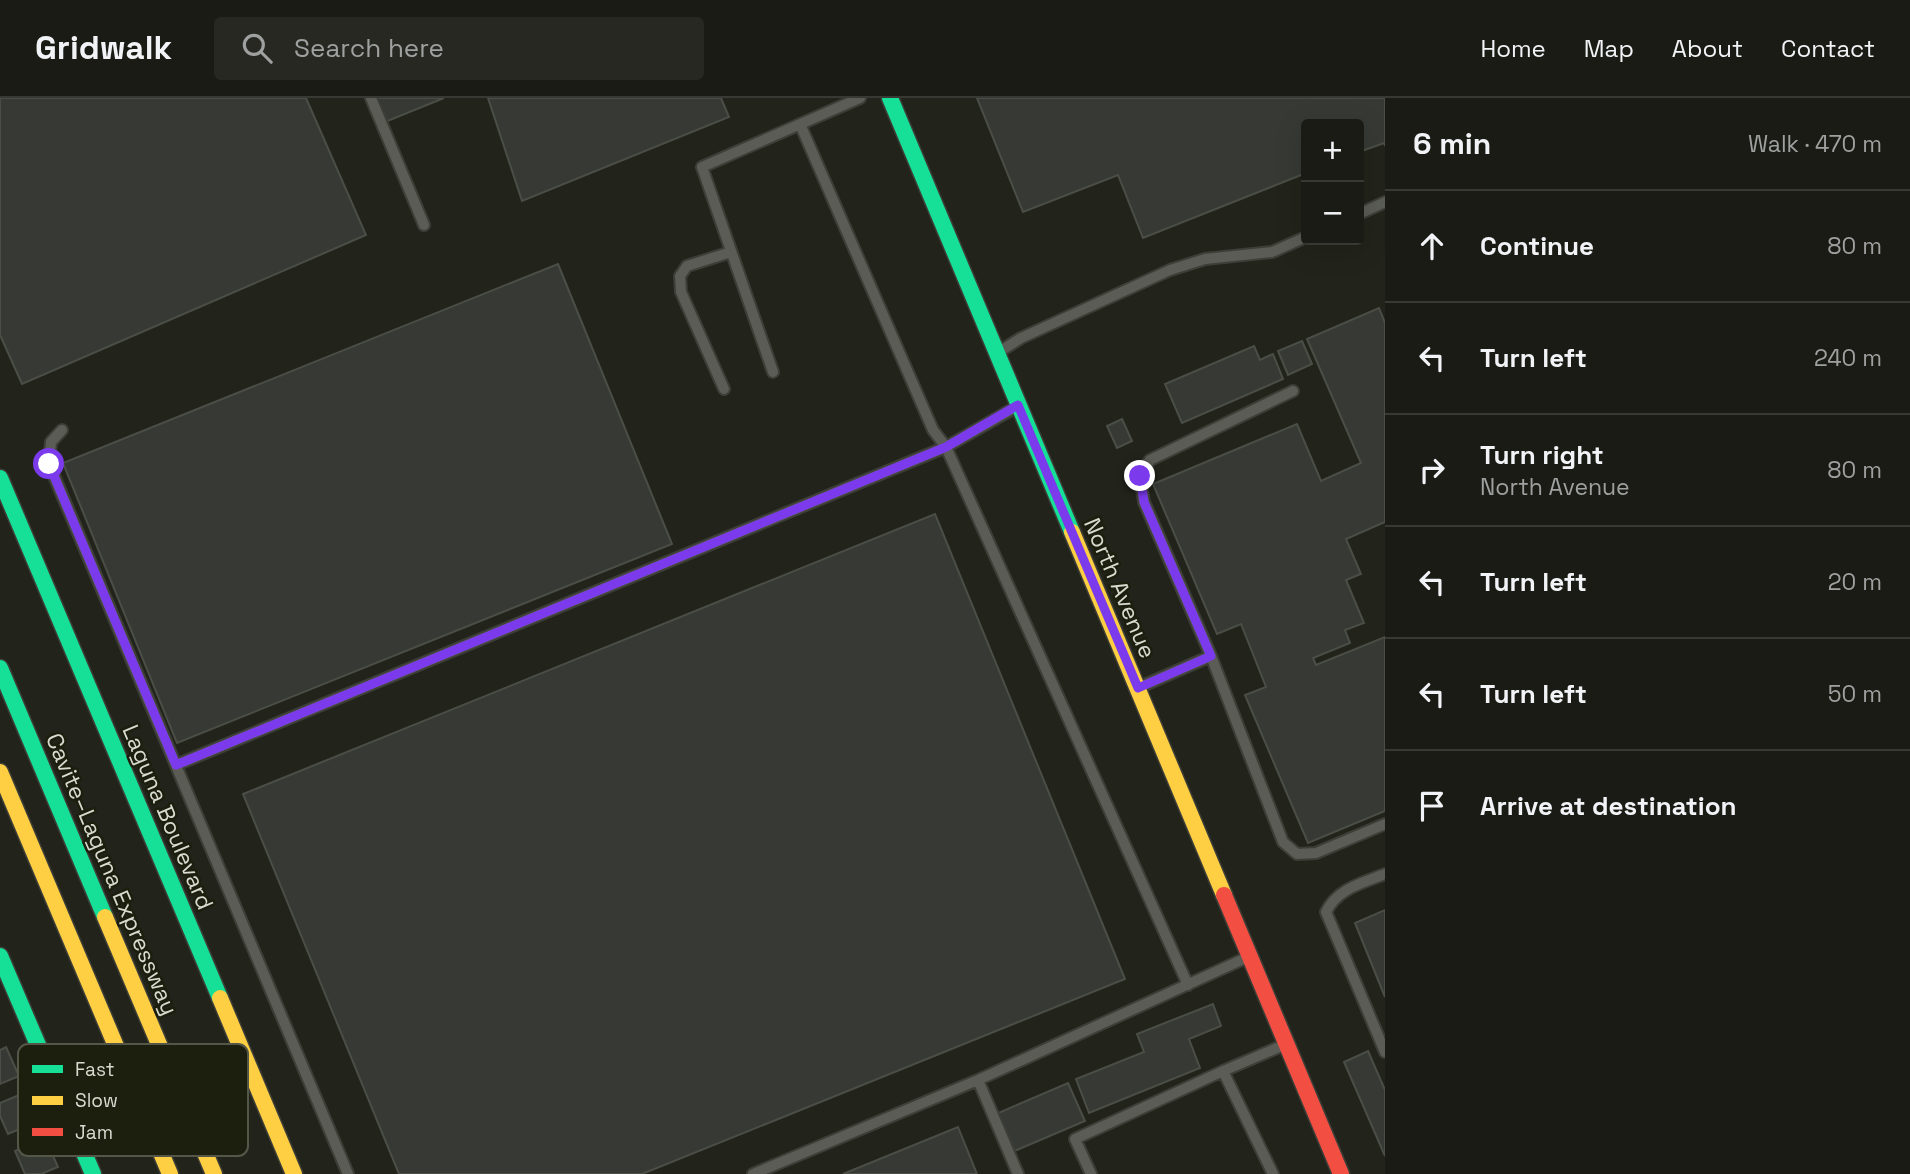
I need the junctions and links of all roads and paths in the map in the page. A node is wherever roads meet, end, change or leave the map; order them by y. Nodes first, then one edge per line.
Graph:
1 (371, 98) edge
2 (860, 98) edge
3 (890, 98) edge
4 (800, 124) junction
5 (1385, 202) edge
6 (1364, 212) edge
7 (424, 225) dead end
8 (1301, 239) edge
9 (732, 252) junction
10 (997, 353) junction
11 (773, 372) dead end
12 (723, 389) dead end
13 (1293, 391) dead end
14 (1018, 405) junction
15 (62, 430) dead end
16 (946, 447) junction
17 (0, 478) edge
18 (1211, 656) junction
19 (0, 668) edge
20 (1138, 688) junction
21 (176, 765) junction
22 (0, 772) edge
23 (1385, 824) edge
24 (1385, 874) edge
25 (0, 956) edge
26 (1250, 956) junction
27 (1188, 985) junction
28 (38, 1044) edge
29 (115, 1044) edge
30 (159, 1044) edge
31 (239, 1044) edge
32 (1286, 1044) junction
33 (1385, 1052) edge
34 (248, 1065) edge
35 (1223, 1071) junction
36 (978, 1080) junction
37 (85, 1156) edge
38 (162, 1156) edge
39 (206, 1156) edge
40 (93, 1174) edge
41 (170, 1174) edge
42 (214, 1174) edge
43 (294, 1174) edge
44 (348, 1174) edge
45 (753, 1174) edge
46 (1018, 1174) edge
47 (1091, 1174) edge
48 (1273, 1174) edge
49 (1341, 1174) edge

1 - 7 lane
2 - 4 lane
3 - 10 main road, North Avenue
4 - 9 lane
4 - 16 lane
5 - 6 lane
8 - 10 lane
9 - 11 lane
9 - 12 lane
10 - 14 main road, North Avenue
13 - 18 lane
14 - 16 lane
14 - 20 main road, North Avenue
15 - 21 lane
16 - 21 lane
16 - 27 lane
17 - 31 main road, Laguna Boulevard
18 - 20 lane
18 - 23 lane
19 - 30 main road, Cavite–Laguna Expressway
20 - 26 main road, North Avenue
21 - 44 lane
22 - 29 main road
24 - 33 lane
25 - 28 main road
26 - 27 lane
26 - 32 main road, North Avenue
27 - 36 lane
32 - 35 lane
32 - 49 main road, North Avenue
34 - 43 main road, Laguna Boulevard
35 - 47 lane
35 - 48 lane
36 - 45 lane
36 - 46 lane
37 - 40 main road
38 - 41 main road
39 - 42 main road, Cavite–Laguna Expressway

